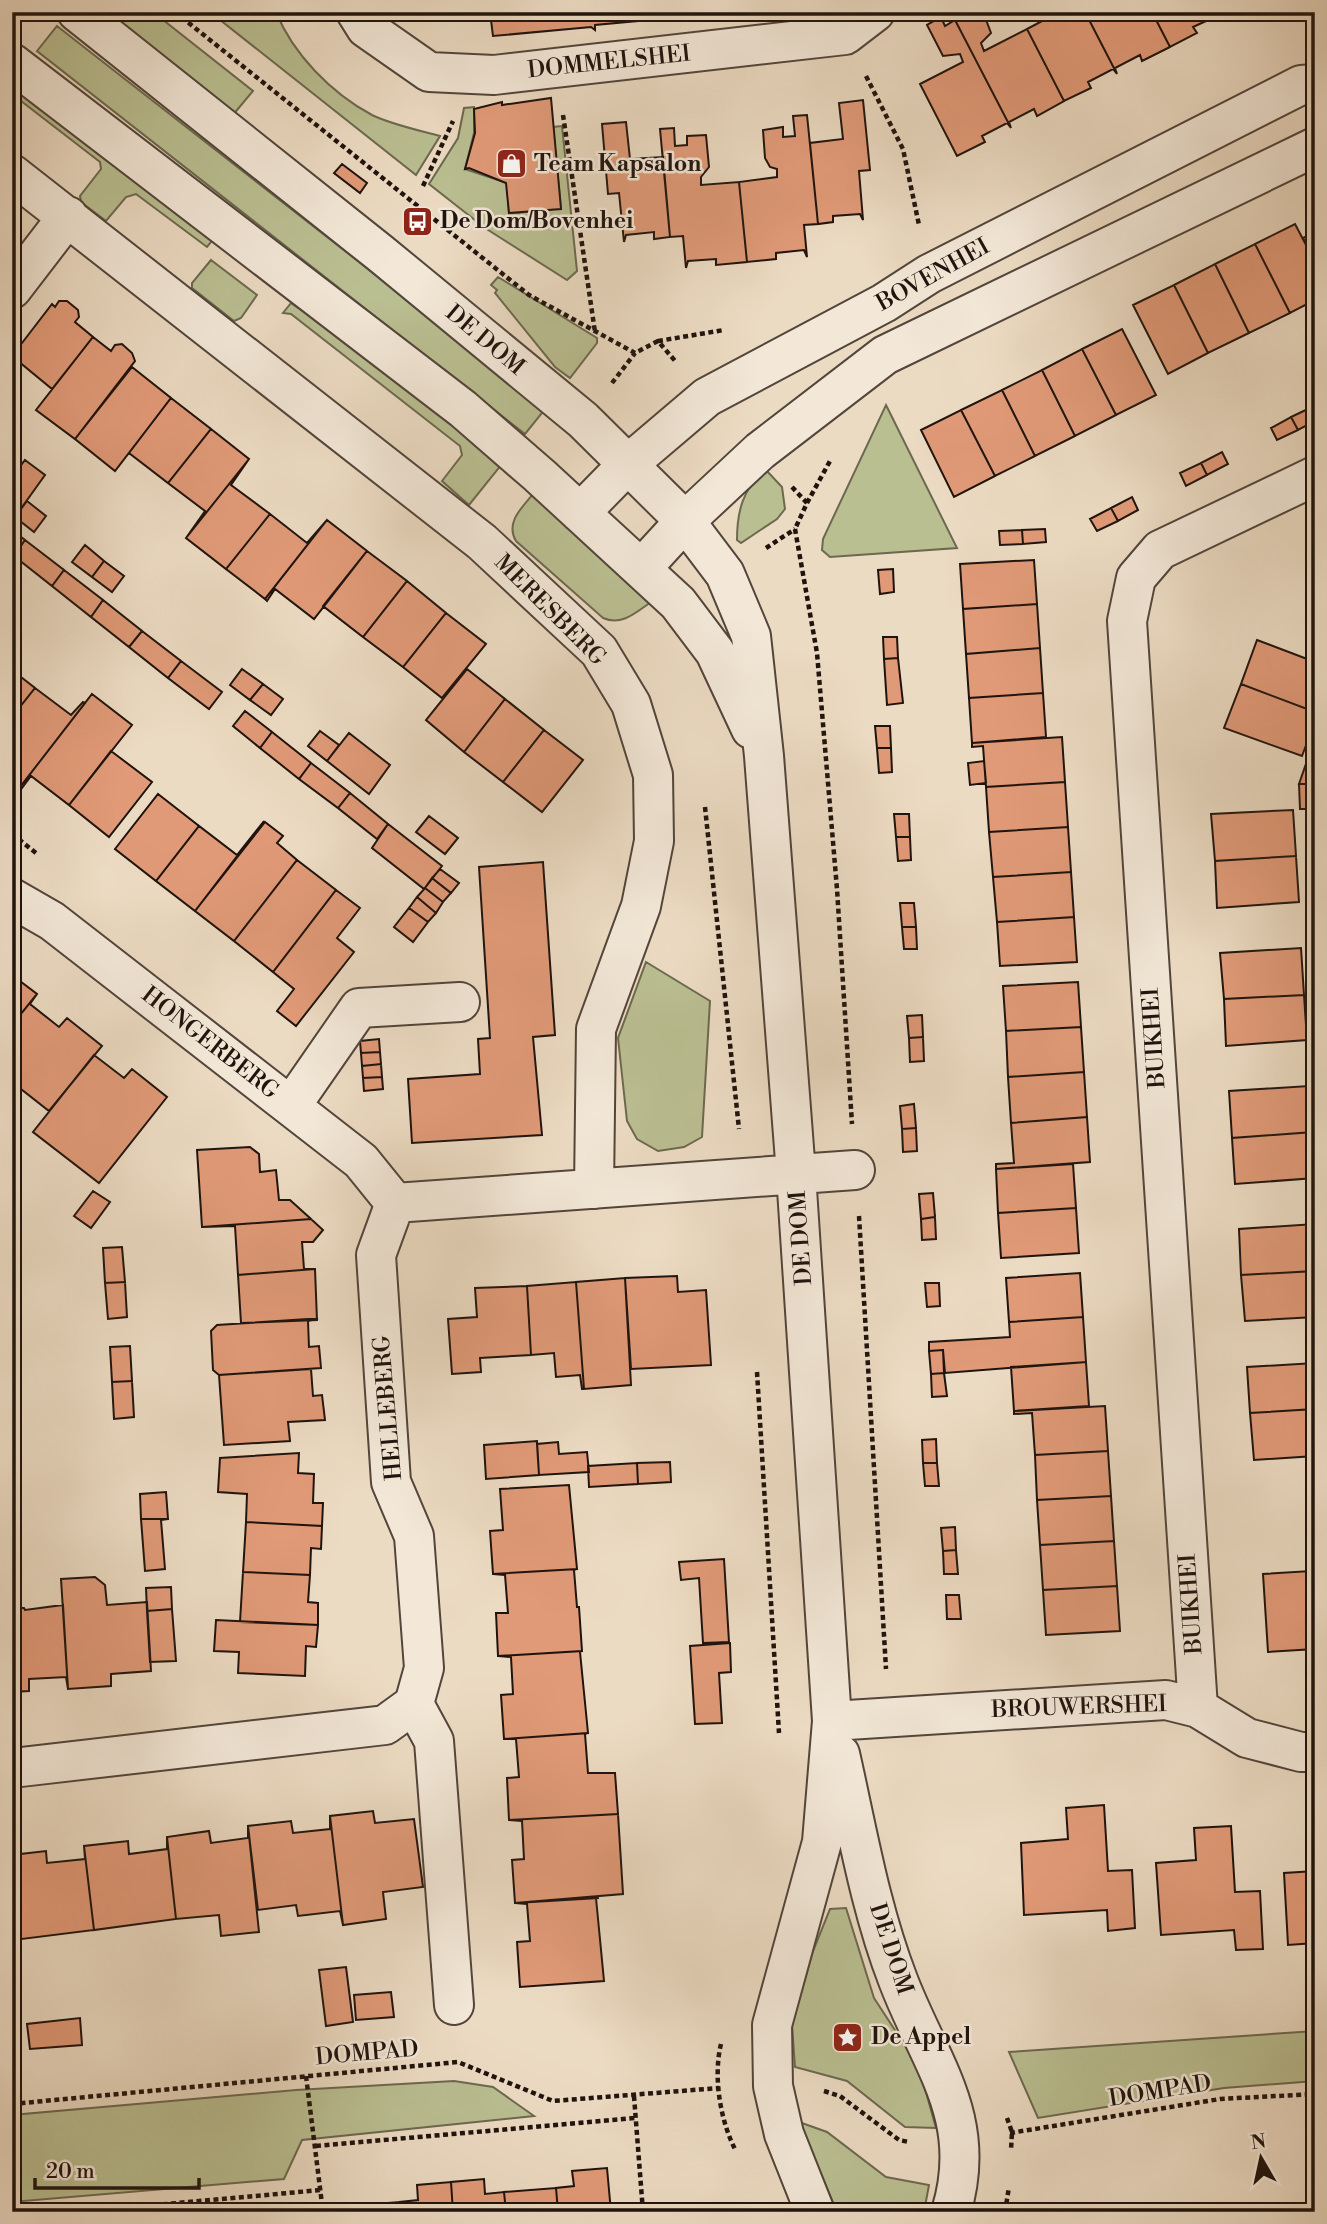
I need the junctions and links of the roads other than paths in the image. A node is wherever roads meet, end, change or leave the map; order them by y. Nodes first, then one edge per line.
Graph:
1 (77, 12) edge
2 (356, 12) edge
3 (875, 12) edge
4 (12, 63) edge
5 (1315, 84) edge
6 (1315, 148) edge
7 (12, 174) edge
8 (68, 216) junction
9 (12, 289) edge
10 (627, 465) junction
11 (1315, 475) edge
12 (580, 513) junction
13 (685, 521) junction
14 (641, 569) junction
15 (764, 756) junction
16 (12, 898) edge
17 (460, 1002) dead end
18 (290, 1106) junction
19 (855, 1171) road end
20 (796, 1174) junction
21 (594, 1189) junction
22 (395, 1203) junction
23 (414, 1703) junction
24 (1198, 1707) junction
25 (832, 1721) junction
26 (1315, 1752) edge
27 (12, 1768) edge
28 (454, 2005) dead end
29 (815, 2212) edge
30 (951, 2212) edge

1 - 10 street, DE DOM
2 - 3 street, DOMMELSHEI
4 - 12 street, DE DOM
5 - 10 street, BOVENHEI
6 - 13 street
7 - 8 street, MERESBERG
8 - 9 street
8 - 21 street, MERESBERG
10 - 12 street, BOVENHEI
10 - 13 street, DE DOM
11 - 24 street, BUIKHEI
12 - 14 street, DE DOM
13 - 14 street
13 - 15 street, DE DOM
14 - 15 street, DE DOM
15 - 20 street, DE DOM
16 - 18 street, HONGERBERG
17 - 18 street
18 - 22 street, HONGERBERG
19 - 20 street
20 - 21 street
20 - 25 street, DE DOM
21 - 22 street
22 - 23 street, HELLEBERG
23 - 27 street
23 - 28 street
24 - 25 street, BROUWERSHEI
24 - 26 street, BROUWERSHEI
25 - 29 street, DE DOM
25 - 30 street, DE DOM

